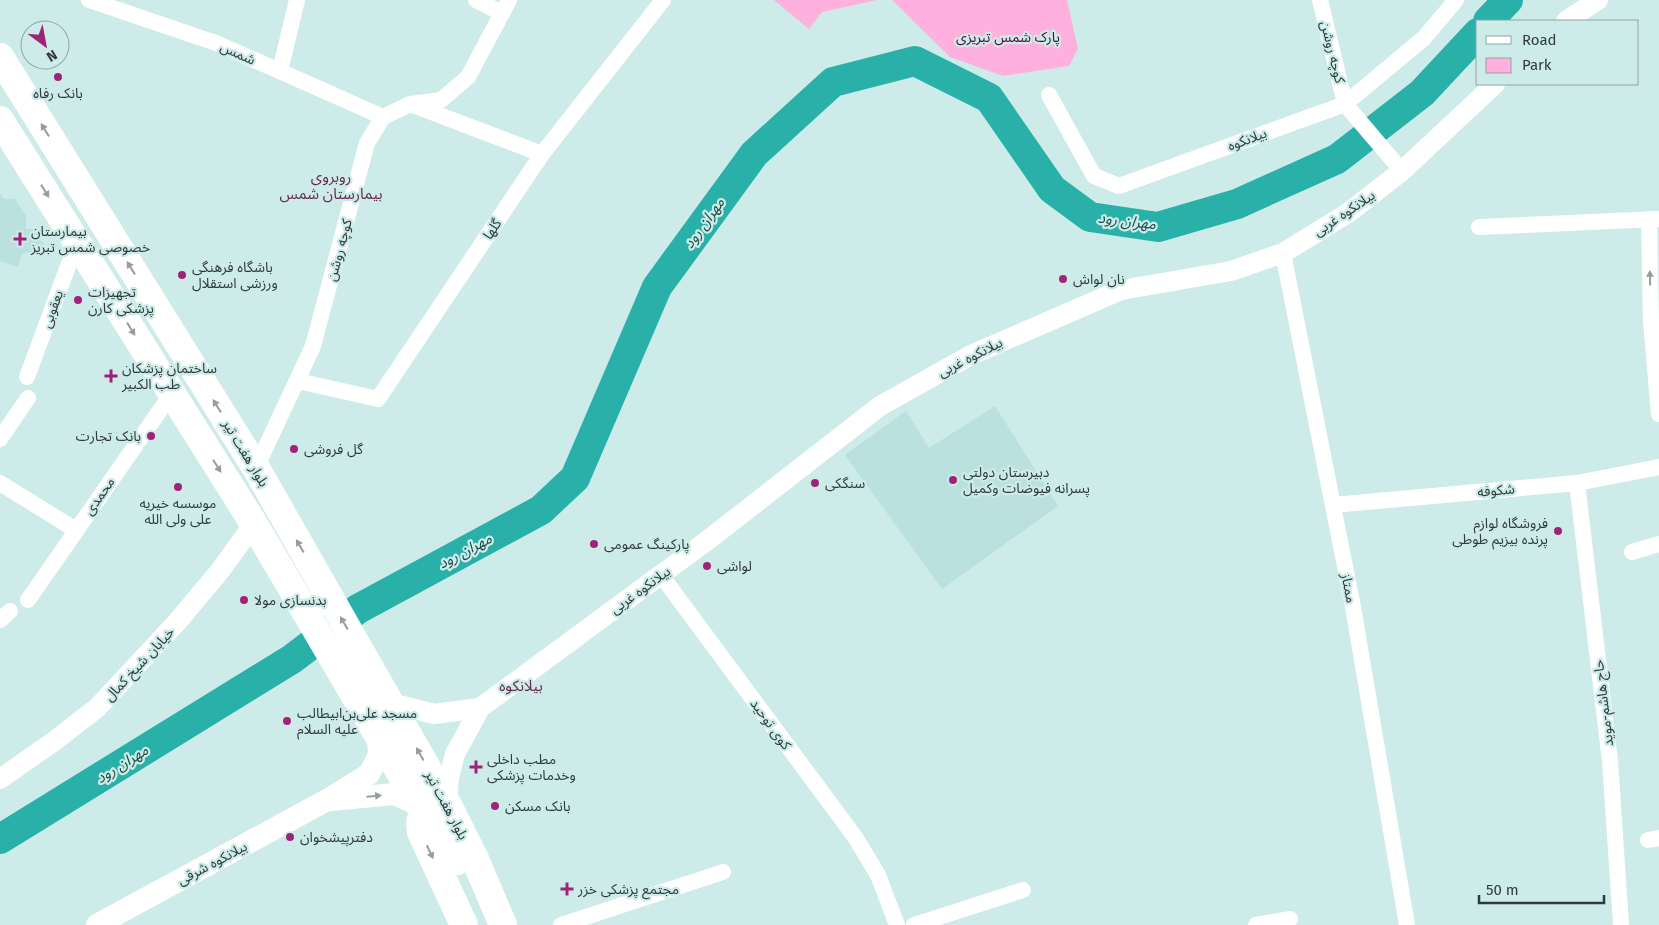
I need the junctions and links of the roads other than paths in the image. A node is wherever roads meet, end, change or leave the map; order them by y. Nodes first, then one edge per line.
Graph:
1 (89, 0) edge
2 (297, 0) edge
3 (476, 0) edge
4 (663, 0) edge
5 (1320, 0) edge
6 (1456, 0) edge
7 (1598, 0) edge
8 (109, 3) edge
9 (505, 6) edge
10 (1568, 20) edge
11 (0, 57) edge
12 (280, 71) junction
13 (1494, 85) edge
14 (1049, 94) dead end
15 (410, 104) junction
16 (1345, 104) junction
17 (383, 117) junction
18 (0, 120) edge
19 (542, 154) junction
20 (1402, 171) junction
21 (1654, 219) edge
22 (1479, 227) dead end
23 (77, 242) junction
24 (1283, 253) junction
25 (27, 377) dead end
26 (298, 381) junction
27 (172, 394) junction
28 (28, 398) dead end
29 (1659, 414) edge
30 (0, 439) edge
31 (1659, 467) edge
32 (256, 468) junction
33 (0, 483) edge
34 (1577, 483) junction
35 (1333, 505) junction
36 (254, 524) junction
37 (76, 530) junction
38 (1659, 544) edge
39 (1632, 552) dead end
40 (661, 575) junction
41 (28, 600) dead end
42 (391, 703) junction
43 (480, 708) junction
44 (378, 737) junction
45 (1, 776) edge
46 (327, 800) junction
47 (419, 805) junction
48 (451, 809) junction
49 (468, 863) junction
50 (723, 872) dead end
51 (1022, 890) dead end
52 (1290, 919) dead end
53 (96, 925) edge
54 (464, 925) edge
55 (486, 925) edge
56 (503, 925) edge
57 (520, 925) edge
58 (561, 925) edge
59 (898, 925) edge
60 (914, 925) edge
61 (1256, 925) edge
62 (1407, 925) edge
63 (1621, 925) edge

1 - 8 street, شمس
2 - 12 street
3 - 9 street
4 - 19 street, گلها
5 - 16 street, کوچه روشن
6 - 16 street, بیلانکوه
7 - 10 street
8 - 12 street, شمس
9 - 15 street
32 -> 11 highway, بلوار هفت تیر
12 - 17 street, شمس
13 - 20 street, بیلانکوه غربی
14 - 16 street, بیلانکوه
15 - 17 street
15 - 19 street
16 - 20 street
17 - 26 street, کوچه روشن
18 -> 23 highway, بلوار هفت تیر
19 - 26 street, گلها
20 - 24 street, بیلانکوه غربی
21 - 22 street
29 -> 21 street
23 - 25 street, یعقوبی
23 -> 27 highway, بلوار هفت تیر
24 - 35 street, ممتاز
24 - 40 street, بیلانکوه غربی
26 - 32 street, کوچه روشن
27 -> 36 highway, بلوار هفت تیر
27 - 37 street, محمدی
28 - 30 street
31 - 34 street, شکوفه
42 -> 32 highway, بلوار هفت تیر
33 - 37 street
34 - 35 street, شکوفه
34 - 63 street, حاج هاشم-موید
35 - 62 street, ممتاز
36 - 44 highway, بلوار هفت تیر
36 - 45 street, خیابان شیخ کمال
37 - 41 street, محمدی
38 - 39 street
40 - 43 street, بیلانکوه غربی
40 - 59 street, کوی توحید
42 - 43 street, بیلانکوه غربی
48 -> 42 highway, بلوار هفت تیر
43 - 48 street, بیلانکوه غربی
44 - 46 main road, بیلانکوه شرقی
44 - 47 highway, بلوار هفت تیر
46 -> 47 main road, بیلانکوه شرقی
46 - 53 main road, بیلانکوه شرقی
47 - 49 highway, بلوار هفت تیر
47 -> 54 highway
48 - 49 highway, بلوار هفت تیر
48 - 57 highway
49 - 55 highway
49 - 56 highway
50 - 58 street
51 - 60 street
52 - 61 street

